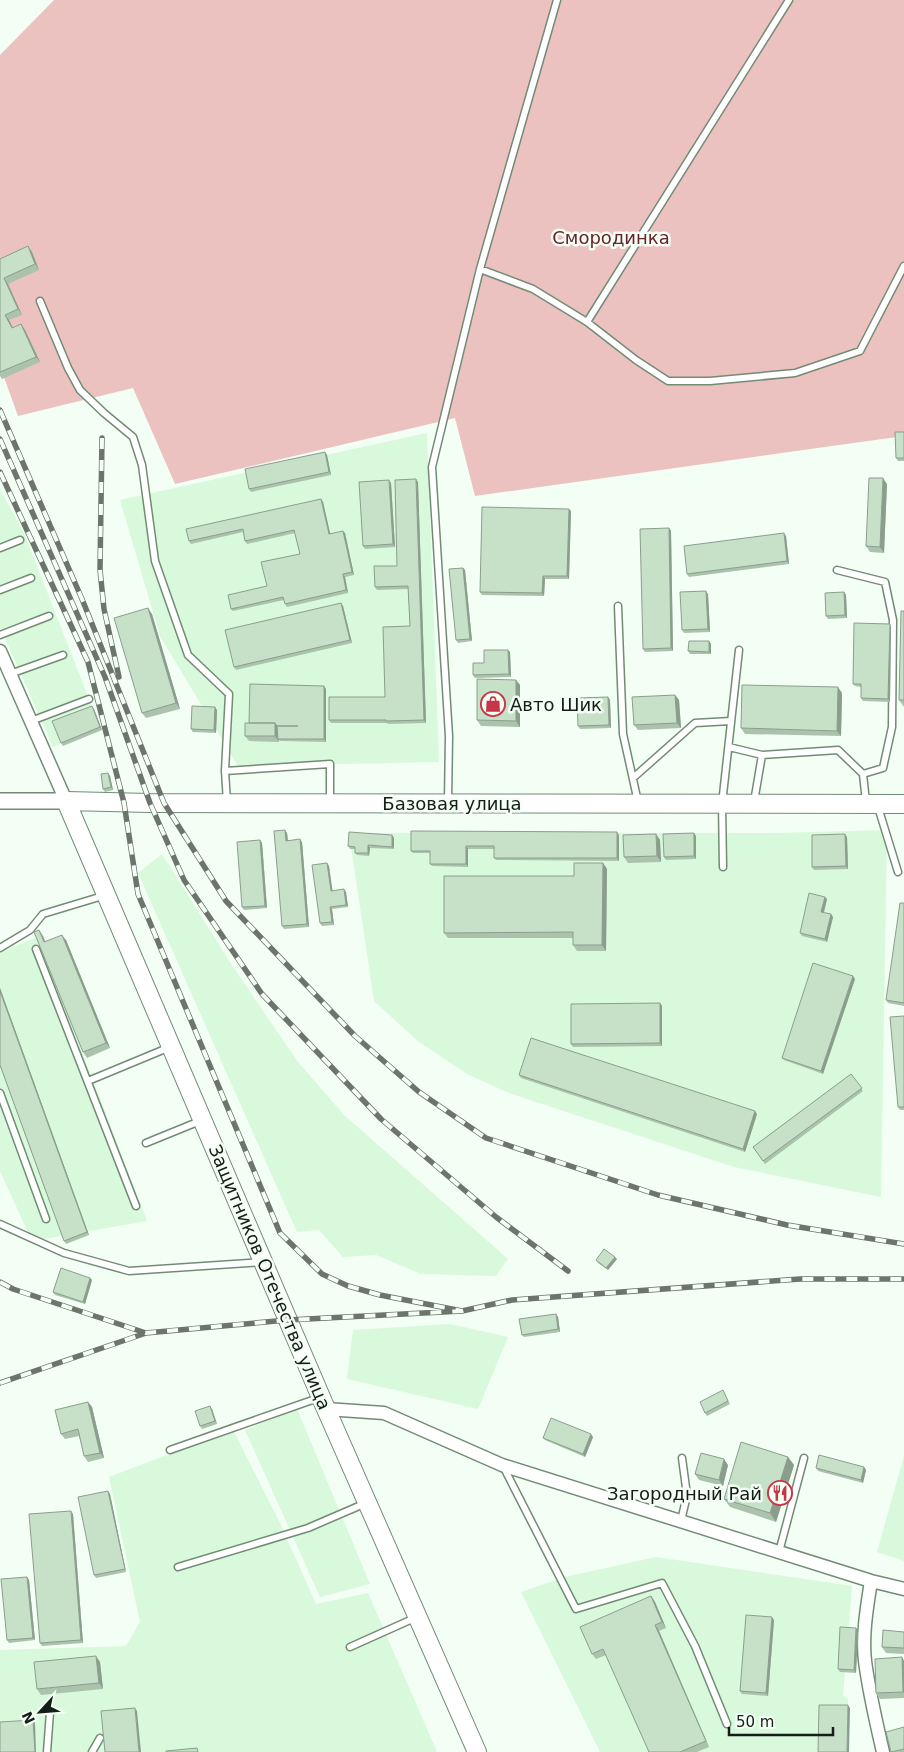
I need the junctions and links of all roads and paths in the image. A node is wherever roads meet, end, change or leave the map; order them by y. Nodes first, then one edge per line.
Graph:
1 (557, 0) edge
2 (789, 0) edge
3 (904, 266) edge
4 (480, 270) junction
5 (40, 301) dead end
6 (587, 322) junction
7 (20, 540) dead end
8 (0, 548) edge
9 (838, 570) dead end
10 (31, 578) dead end
11 (0, 590) edge
12 (618, 606) dead end
13 (48, 616) dead end
14 (0, 635) edge
15 (739, 650) dead end
16 (0, 651) edge
17 (63, 655) dead end
18 (10, 674) junction
19 (89, 699) dead end
20 (31, 721) junction
21 (732, 721) junction
22 (729, 747) junction
23 (762, 754) junction
24 (225, 772) junction
25 (862, 774) junction
26 (633, 778) junction
27 (0, 801) edge
28 (66, 801) junction
29 (227, 803) junction
30 (330, 803) junction
31 (448, 804) junction
32 (638, 804) junction
33 (722, 804) junction
34 (754, 804) junction
35 (872, 804) junction
36 (904, 804) edge
37 (723, 867) dead end
38 (898, 872) dead end
39 (106, 895) junction
40 (0, 948) edge
41 (36, 948) edge
42 (171, 1046) junction
43 (88, 1080) junction
44 (0, 1093) edge
45 (202, 1120) junction
46 (146, 1143) dead end
47 (136, 1206) dead end
48 (46, 1219) dead end
49 (0, 1224) edge
50 (263, 1262) junction
51 (324, 1403) junction
52 (170, 1450) dead end
53 (682, 1458) dead end
54 (804, 1458) dead end
55 (502, 1465) junction
56 (367, 1502) junction
57 (681, 1521) junction
58 (779, 1552) junction
59 (178, 1567) dead end
60 (871, 1581) junction
61 (904, 1589) edge
62 (417, 1617) junction
63 (350, 1647) dead end
64 (50, 1712) dead end
65 (727, 1724) dead end
66 (100, 1738) dead end
67 (47, 1752) edge
68 (92, 1752) edge
69 (477, 1752) edge
70 (883, 1752) edge

1 - 4 lane
2 - 6 lane
3 - 6 lane
4 - 6 lane
4 - 31 lane
5 - 24 lane
7 - 8 lane
9 - 25 lane
10 - 11 lane
12 - 26 lane
13 - 14 lane
15 - 21 lane
16 - 18 street
17 - 18 lane
18 - 20 street
19 - 20 lane
20 - 28 street
21 - 22 lane
21 - 26 lane
22 - 23 lane
22 - 33 lane
23 - 25 lane
23 - 34 lane
24 - 29 lane
24 - 30 lane
25 - 35 lane
26 - 32 lane
27 - 28 street, Базовая улица
28 - 29 main road, Базовая улица
28 - 39 main road, Защитников Отечества улица
29 - 30 main road, Базовая улица
30 - 31 main road, Базовая улица
31 - 32 main road, Базовая улица
32 - 33 main road, Базовая улица
33 - 34 main road, Базовая улица
33 - 37 lane
34 - 35 main road, Базовая улица
35 - 36 main road, Базовая улица
35 - 38 lane
39 - 40 lane
39 - 42 main road, Защитников Отечества улица
41 - 43 lane
42 - 43 lane
42 - 45 main road, Защитников Отечества улица
43 - 47 lane
44 - 48 lane
45 - 46 lane
45 - 50 main road, Защитников Отечества улица
49 - 50 lane
50 - 51 main road, Защитников Отечества улица
51 - 52 lane
51 - 55 street
51 - 56 main road, Защитников Отечества улица
53 - 57 lane
54 - 58 lane
55 - 57 street
55 - 65 lane
56 - 59 lane
56 - 62 main road, Защитников Отечества улица
57 - 58 street
58 - 60 street
60 - 61 street
60 - 70 street
62 - 63 lane
62 - 69 main road, Защитников Отечества улица
64 - 67 lane
66 - 68 lane

